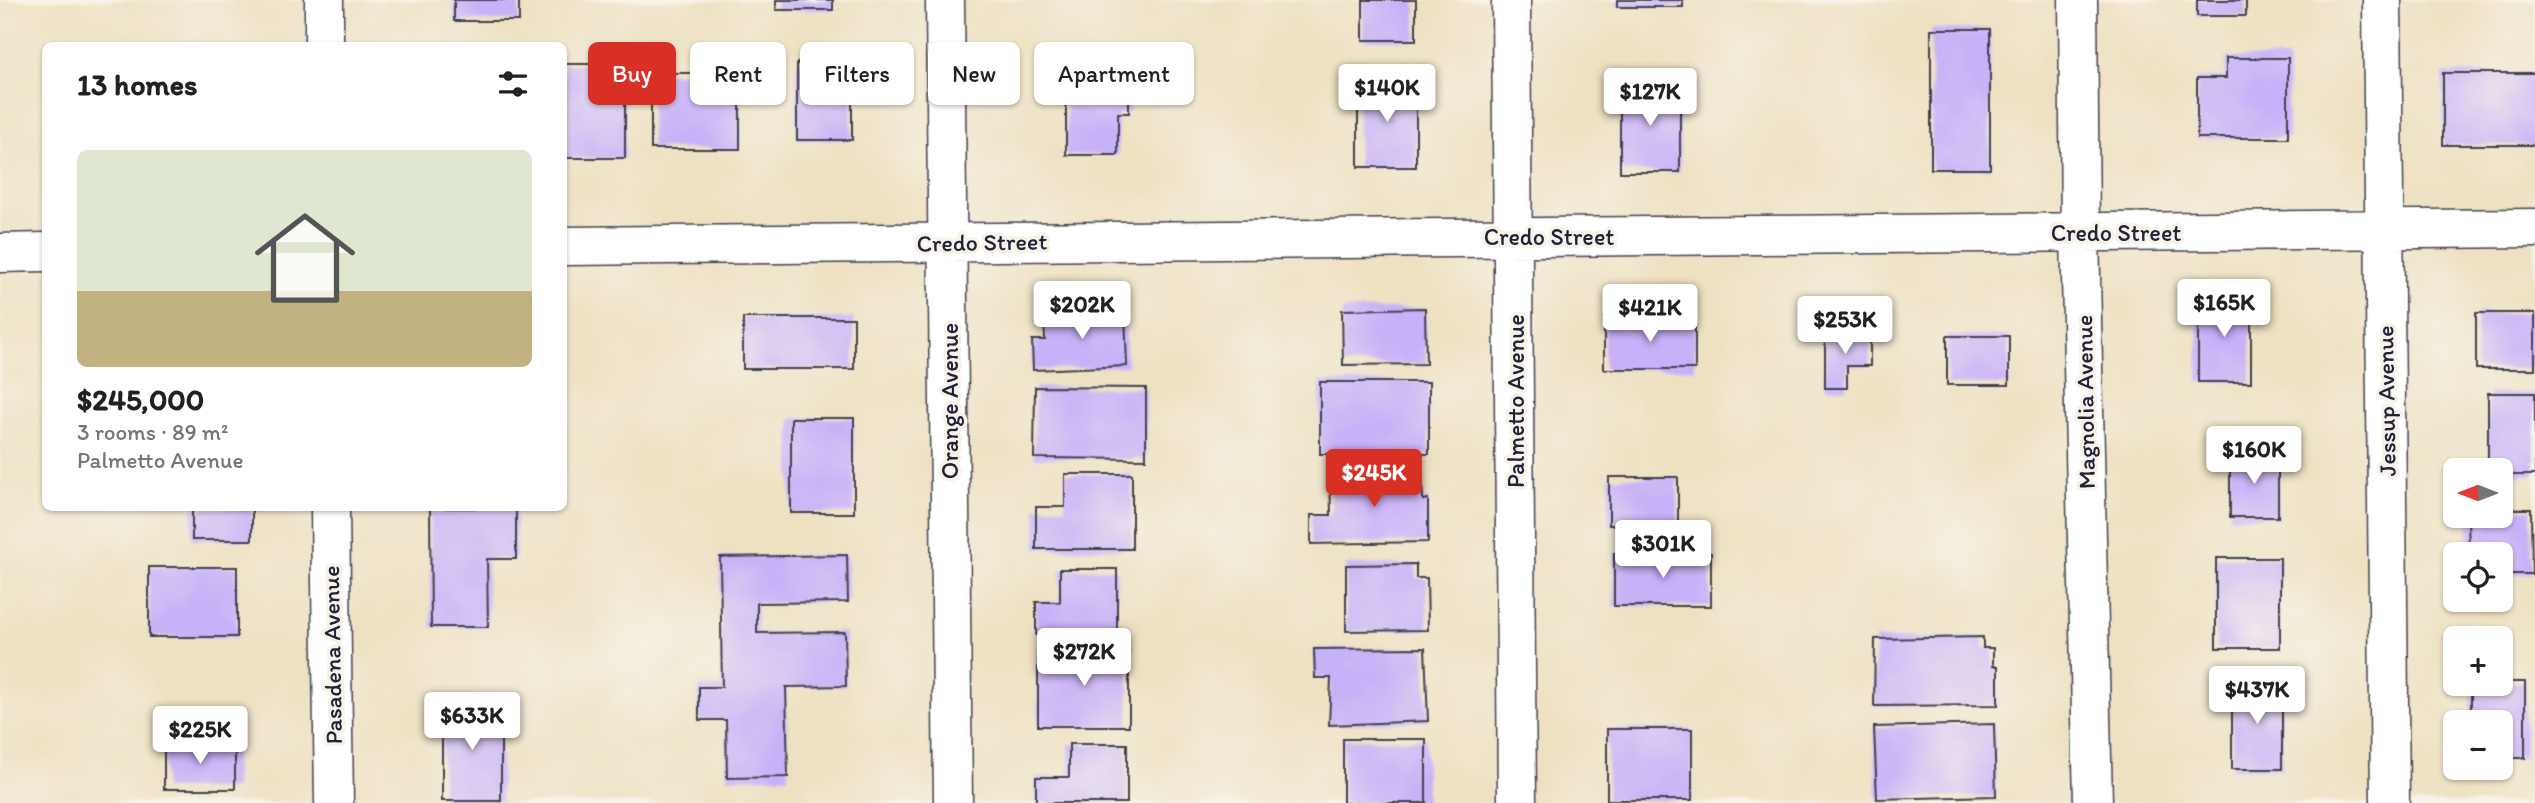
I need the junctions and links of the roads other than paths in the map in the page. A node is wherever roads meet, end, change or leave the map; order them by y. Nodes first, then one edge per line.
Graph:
1 (324, 0) edge
2 (945, 0) edge
3 (1511, 0) edge
4 (2078, 0) edge
5 (2382, 0) edge
6 (324, 42) edge
7 (2535, 228) edge
8 (2385, 230) junction
9 (2080, 232) junction
10 (1513, 236) junction
11 (948, 243) junction
12 (567, 246) edge
13 (42, 252) edge
14 (0, 253) edge
15 (330, 511) edge
16 (334, 803) edge
17 (953, 803) edge
18 (1517, 803) edge
19 (2093, 803) edge
20 (2390, 803) edge

1 - 6 street
2 - 11 street, Orange Avenue
3 - 10 street, Palmetto Avenue
4 - 9 street, Magnolia Avenue
5 - 8 street, Jessup Avenue
7 - 8 street, Credo Street
8 - 9 street, Credo Street
8 - 20 street, Jessup Avenue
9 - 10 street, Credo Street
9 - 19 street, Magnolia Avenue
10 - 11 street, Credo Street
10 - 18 street, Palmetto Avenue
11 - 12 street, Credo Street
11 - 17 street, Orange Avenue
13 - 14 street
15 - 16 street, Pasadena Avenue

